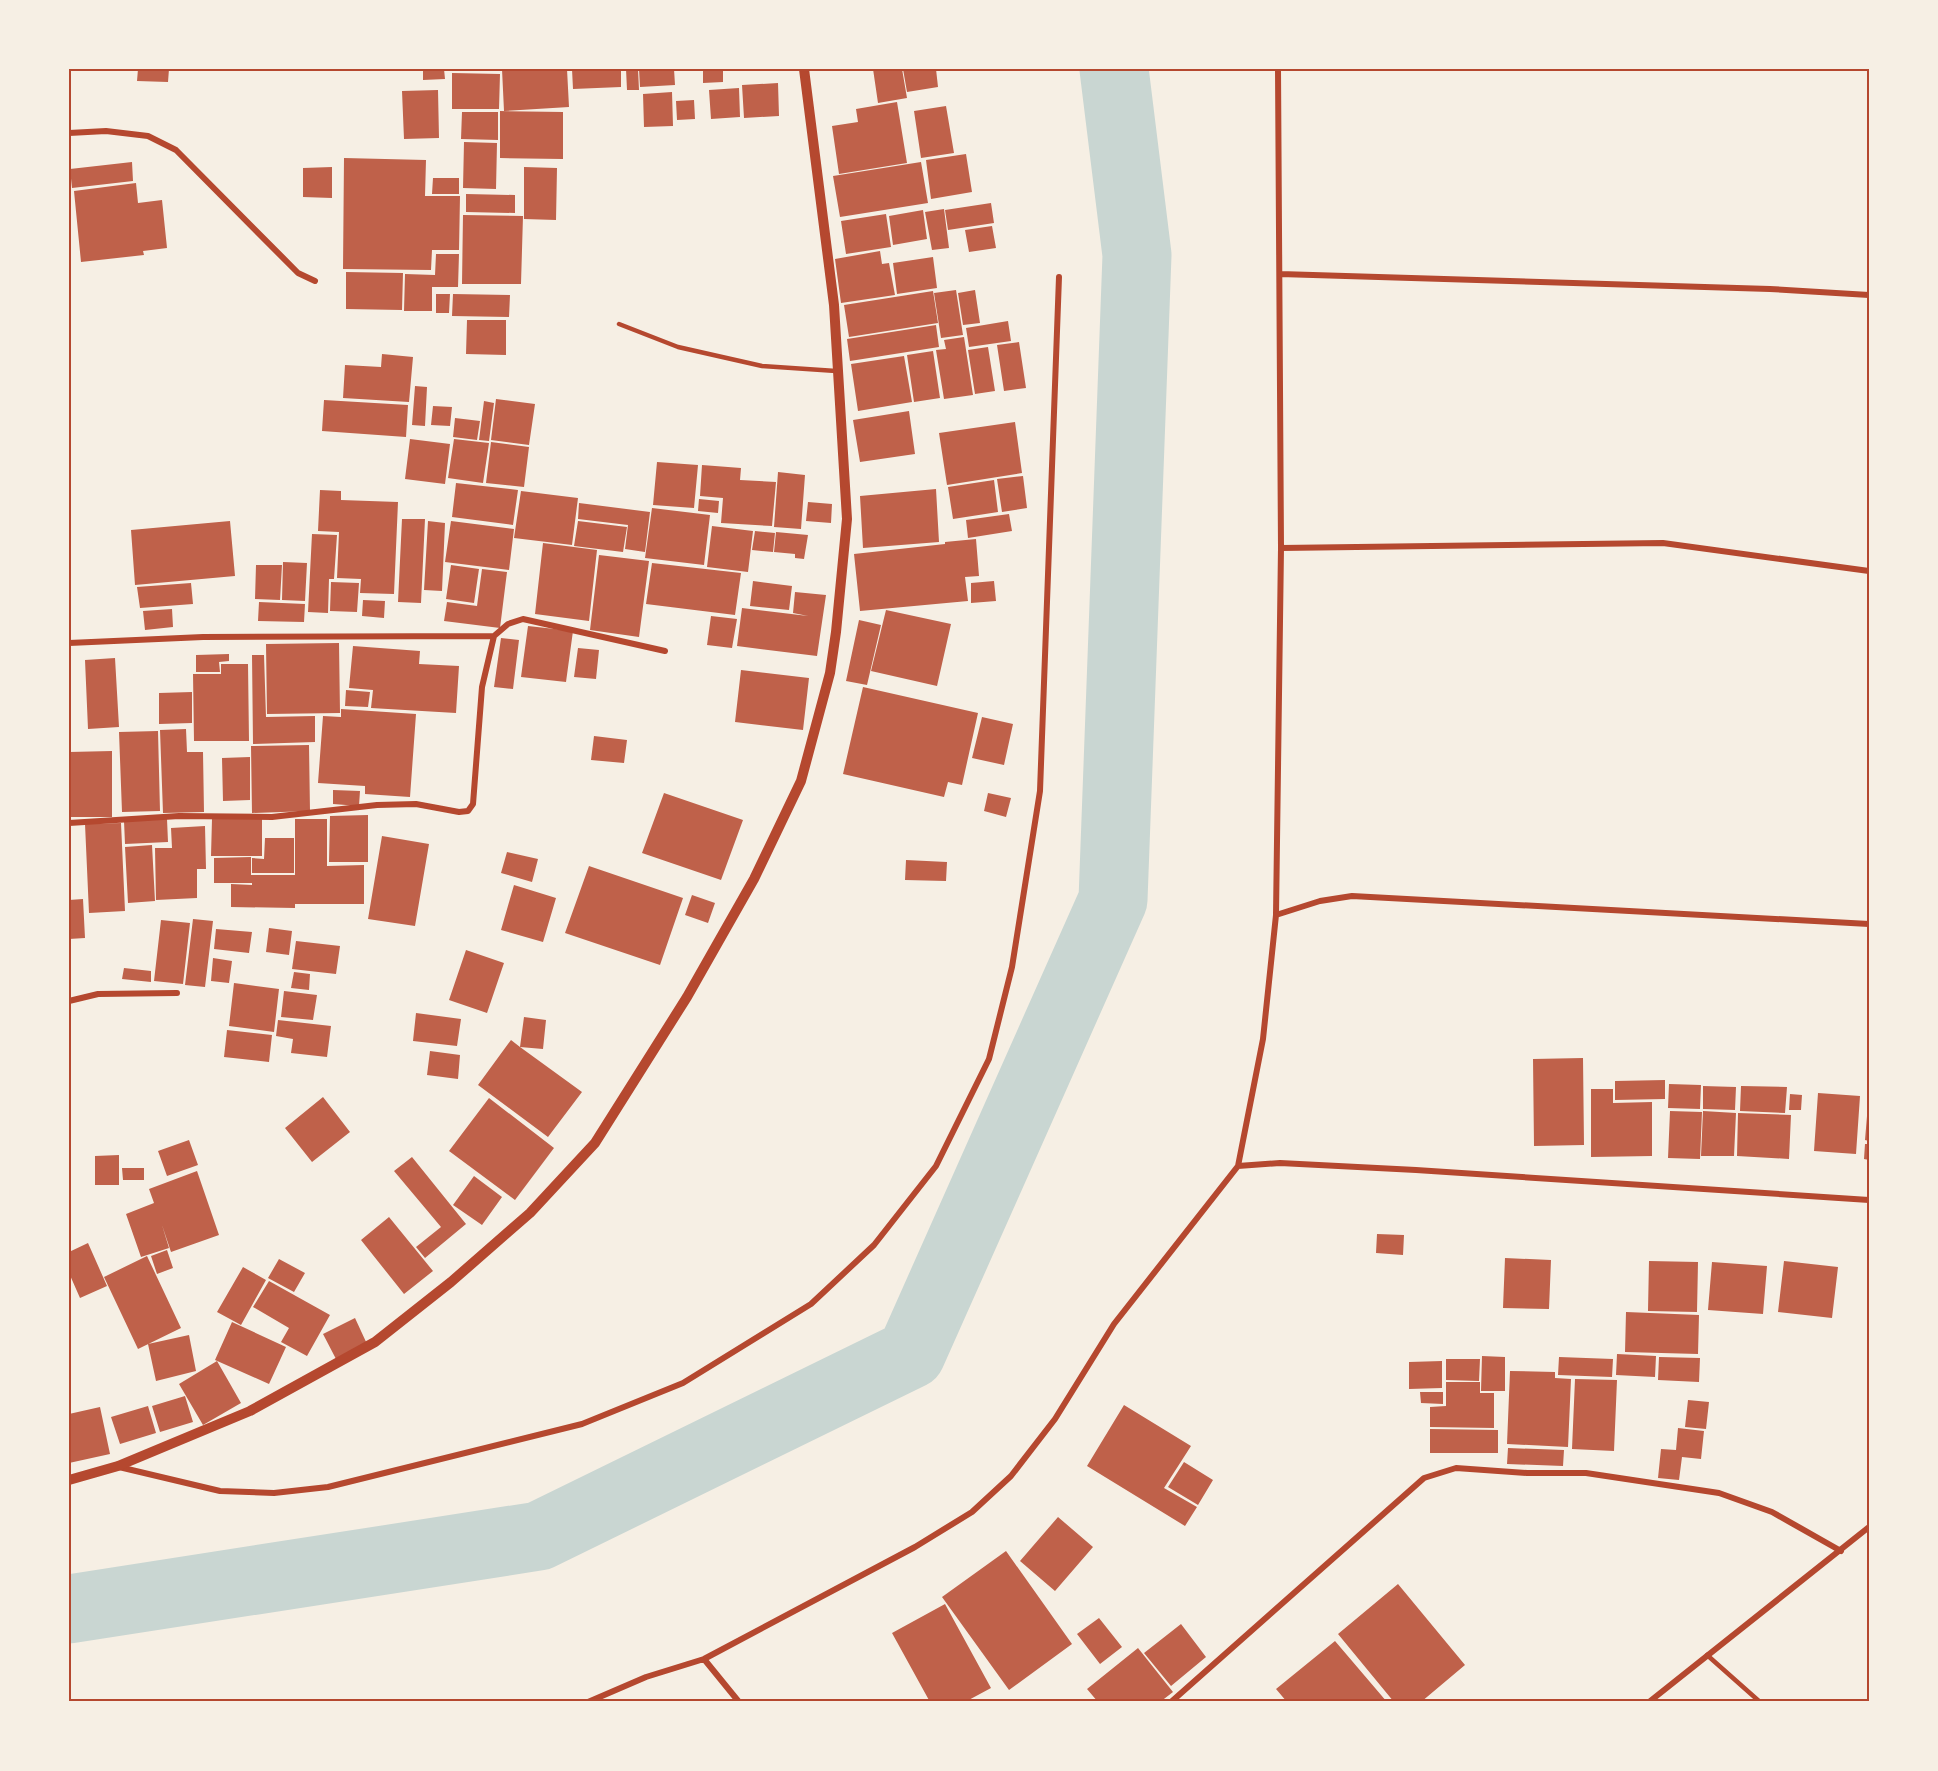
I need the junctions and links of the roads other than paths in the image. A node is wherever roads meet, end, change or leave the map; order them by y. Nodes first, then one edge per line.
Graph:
1 (804, 69) edge
2 (1278, 69) edge
3 (69, 133) edge
4 (1280, 274) junction
5 (1059, 277) dead end
6 (315, 281) dead end
7 (1869, 295) edge
8 (619, 324) dead end
9 (836, 371) junction
10 (1281, 548) junction
11 (1869, 571) edge
12 (494, 636) junction
13 (69, 643) edge
14 (665, 651) dead end
15 (69, 823) edge
16 (1276, 915) junction
17 (1869, 924) edge
18 (177, 993) dead end
19 (69, 1001) edge
20 (1238, 1166) junction
21 (1869, 1200) edge
22 (118, 1466) junction
23 (69, 1480) edge
24 (1869, 1527) edge
25 (1841, 1551) junction
26 (1707, 1655) junction
27 (704, 1659) junction
28 (588, 1702) edge
29 (739, 1702) edge
30 (1171, 1702) edge
31 (1648, 1702) edge
32 (1760, 1702) edge

1 - 9 street
2 - 4 street
3 - 6 street
4 - 7 street
4 - 10 street
5 - 22 street
8 - 9 lane
9 - 22 street
10 - 11 street
10 - 16 street
12 - 13 street
12 - 14 street
12 - 15 street
16 - 17 street
16 - 20 street
18 - 19 street
20 - 21 street
20 - 27 street
22 - 23 street
24 - 25 street
25 - 26 street
25 - 30 street
26 - 31 street
26 - 32 lane
27 - 28 street
27 - 29 street

